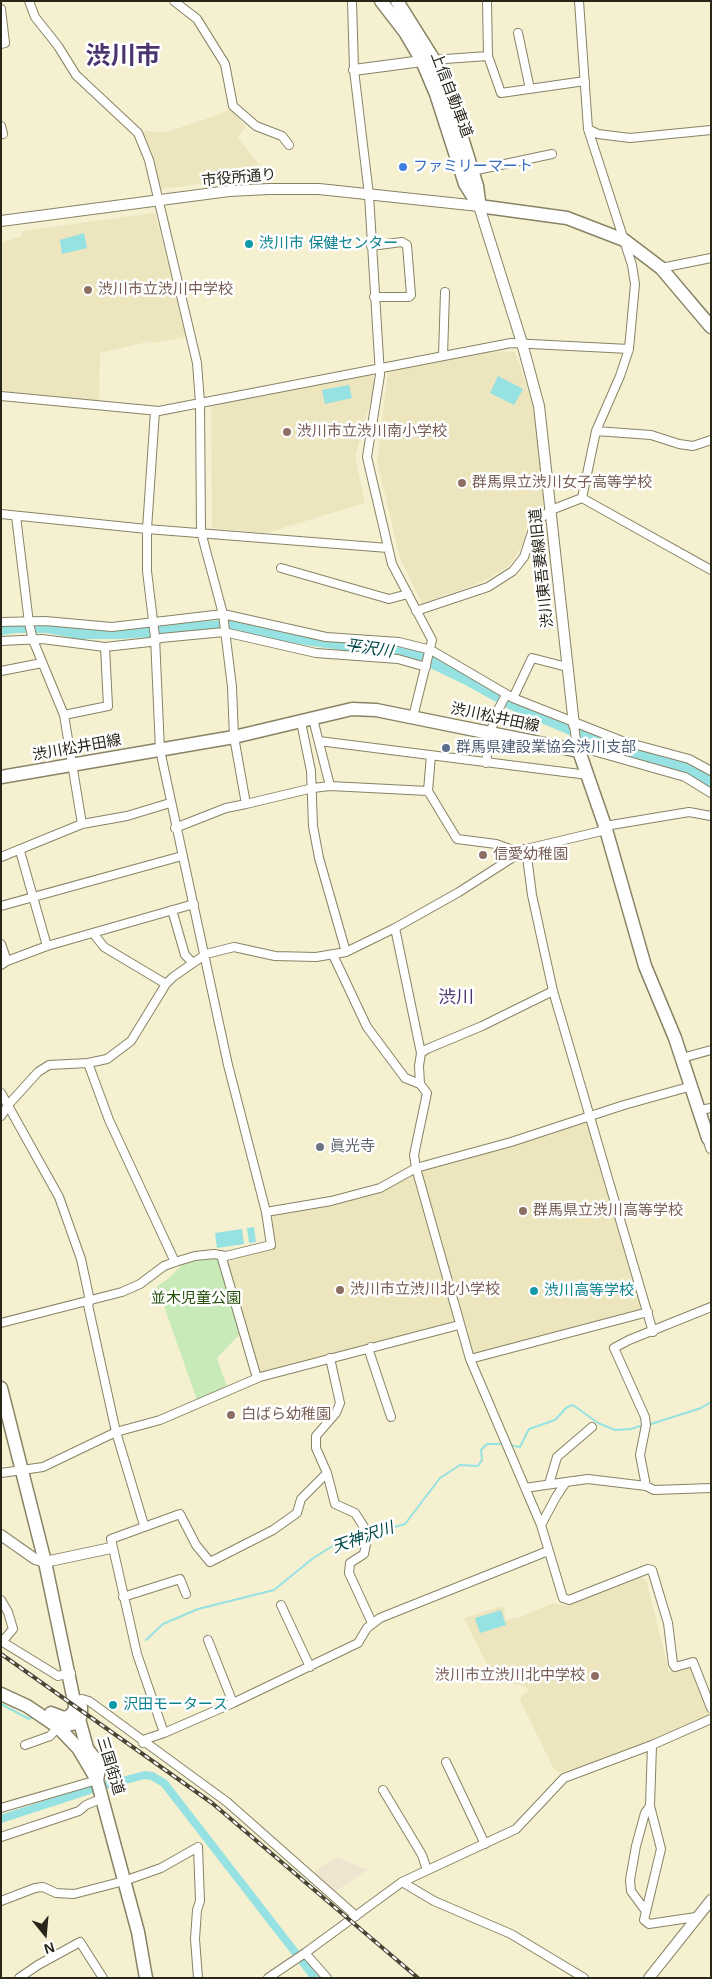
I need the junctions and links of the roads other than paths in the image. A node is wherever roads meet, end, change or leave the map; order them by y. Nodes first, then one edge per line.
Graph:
1 (29, 1) edge
2 (174, 1) edge
3 (352, 1) edge
4 (381, 1) edge
5 (397, 1) edge
6 (487, 1) edge
7 (579, 1) edge
8 (1, 9) edge
9 (518, 33) dead end
10 (1, 44) edge
11 (488, 56) junction
12 (428, 60) junction
13 (354, 70) junction
14 (585, 81) junction
15 (530, 89) junction
16 (588, 129) junction
17 (711, 130) edge
18 (289, 145) dead end
19 (552, 154) dead end
20 (472, 171) junction
21 (369, 195) junction
22 (159, 202) junction
23 (479, 206) junction
24 (1, 221) edge
25 (624, 240) junction
26 (371, 246) junction
27 (711, 258) edge
28 (661, 268) junction
29 (445, 292) dead end
30 (374, 297) junction
31 (711, 328) edge
32 (522, 343) junction
33 (629, 349) junction
34 (443, 356) junction
35 (379, 368) junction
36 (1, 396) edge
37 (200, 403) junction
38 (155, 411) junction
39 (596, 431) junction
40 (711, 440) edge
41 (582, 498) junction
42 (551, 510) junction
43 (1, 514) edge
44 (16, 516) junction
45 (147, 529) junction
46 (201, 532) junction
47 (388, 548) junction
48 (281, 568) dead end
49 (711, 570) edge
50 (408, 594) junction
51 (416, 611) junction
52 (223, 616) junction
53 (1, 622) edge
54 (29, 622) junction
55 (154, 623) junction
56 (224, 631) junction
57 (33, 637) junction
58 (155, 638) junction
59 (1, 642) edge
60 (104, 647) junction
61 (430, 652) junction
62 (42, 663) junction
63 (427, 666) junction
64 (567, 667) junction
65 (1, 671) edge
66 (508, 697) junction
67 (64, 715) junction
68 (413, 717) junction
69 (307, 721) junction
70 (574, 723) junction
71 (490, 733) junction
72 (234, 737) junction
73 (320, 741) junction
74 (577, 745) junction
75 (160, 750) junction
76 (431, 755) junction
77 (486, 763) junction
78 (73, 765) junction
79 (711, 770) edge
80 (588, 775) junction
81 (1, 777) edge
82 (330, 786) junction
83 (313, 788) junction
84 (428, 791) junction
85 (711, 793) edge
86 (170, 803) junction
87 (246, 804) junction
88 (711, 816) edge
89 (82, 824) junction
90 (175, 828) junction
91 (605, 828) junction
92 (526, 849) junction
93 (20, 851) junction
94 (182, 856) junction
95 (1, 857) edge
96 (33, 896) junction
97 (194, 904) junction
98 (1, 906) edge
99 (172, 910) junction
100 (395, 928) junction
101 (93, 933) junction
102 (1, 944) edge
103 (47, 946) junction
104 (346, 952) junction
105 (206, 954) junction
106 (333, 955) junction
107 (4, 963) edge
108 (193, 963) junction
109 (166, 984) junction
110 (553, 991) junction
111 (711, 1050) edge
112 (421, 1053) junction
113 (682, 1058) junction
114 (88, 1063) junction
115 (420, 1084) junction
116 (692, 1086) junction
117 (1, 1093) edge
118 (9, 1104) junction
119 (705, 1109) edge
120 (591, 1115) junction
121 (1, 1116) edge
122 (710, 1141) edge
123 (416, 1168) junction
124 (266, 1212) junction
125 (221, 1255) junction
126 (175, 1262) junction
127 (90, 1300) junction
128 (710, 1310) edge
129 (648, 1312) junction
130 (1, 1323) edge
131 (459, 1325) junction
132 (653, 1332) junction
133 (372, 1347) junction
134 (330, 1358) junction
135 (470, 1359) junction
136 (257, 1378) junction
137 (1, 1388) edge
138 (3, 1404) edge
139 (391, 1416) dead end
140 (592, 1428) dead end
141 (116, 1432) junction
142 (22, 1469) junction
143 (1, 1473) edge
144 (327, 1473) junction
145 (566, 1482) junction
146 (549, 1484) junction
147 (646, 1486) junction
148 (526, 1488) junction
149 (711, 1488) edge
150 (144, 1525) junction
151 (541, 1525) junction
152 (1, 1535) edge
153 (111, 1548) junction
154 (548, 1550) junction
155 (45, 1562) junction
156 (186, 1594) dead end
157 (124, 1597) junction
158 (1, 1600) edge
159 (280, 1605) dead end
160 (372, 1623) junction
161 (208, 1640) dead end
162 (2, 1641) edge
163 (310, 1667) junction
164 (71, 1673) junction
165 (1, 1684) edge
166 (1, 1694) edge
167 (233, 1703) junction
168 (711, 1708) edge
169 (74, 1712) junction
170 (51, 1714) junction
171 (710, 1722) edge
172 (164, 1733) junction
173 (143, 1743) junction
174 (24, 1745) dead end
175 (652, 1745) junction
176 (87, 1749) junction
177 (96, 1760) junction
178 (446, 1762) dead end
179 (97, 1780) junction
180 (383, 1790) dead end
181 (102, 1798) junction
182 (650, 1806) junction
183 (1, 1808) edge
184 (1, 1837) edge
185 (485, 1844) junction
186 (427, 1870) junction
187 (124, 1881) junction
188 (402, 1882) junction
189 (1, 1891) edge
190 (3, 1900) edge
191 (711, 1900) edge
192 (645, 1910) junction
193 (356, 1916) junction
194 (696, 1917) junction
195 (301, 1956) junction
196 (19, 1978) edge
197 (103, 1978) edge
198 (146, 1978) edge
199 (198, 1978) edge
200 (268, 1978) edge
201 (327, 1978) edge
202 (584, 1978) edge
203 (649, 1978) edge

1 - 22 street
2 - 18 street
3 - 13 street
4 - 12 main road, 上信自動車道
5 - 12 main road, 上信自動車道
6 - 11 street
7 - 14 street
8 - 10 street
9 - 15 street
11 - 12 street
11 - 15 street
12 - 13 street
12 - 20 main road, 上信自動車道
12 - 23 main road, 上信自動車道
13 - 21 street
14 - 15 street
14 - 16 street
16 - 17 street
16 - 25 street
19 - 20 street
20 - 23 main road, 上信自動車道
21 - 22 street, 市役所通り
21 - 23 street, 市役所通り
21 - 26 street
22 - 24 street, 市役所通り
22 - 37 street
23 - 25 main road
23 - 32 street, 渋川東吾妻線旧道
25 - 28 main road
25 - 33 street
26 - 30 street
26 - 30 street
27 - 28 street
28 - 31 main road
29 - 34 street
30 - 35 street
32 - 33 street
32 - 34 street
32 - 42 street, 渋川東吾妻線旧道
33 - 39 street
34 - 35 street
35 - 37 street
35 - 47 street
36 - 38 street
37 - 38 street
37 - 46 street
38 - 45 street
39 - 40 street
39 - 41 street
41 - 42 street
41 - 49 street
42 - 51 street
42 - 64 street, 渋川東吾妻線旧道
43 - 44 street
44 - 45 street
44 - 54 street
45 - 46 street
45 - 55 street
46 - 47 street
46 - 52 street
47 - 50 street
48 - 50 street
50 - 51 street
51 - 61 street
52 - 55 street
52 - 56 street
52 - 61 street
53 - 54 street
54 - 55 street
54 - 57 street
55 - 58 street
56 - 58 street
56 - 63 street
56 - 72 street
57 - 59 street
57 - 60 street
57 - 62 street
58 - 60 street
58 - 75 street
60 - 67 street
61 - 63 street
61 - 66 street
62 - 65 street
62 - 67 street
63 - 68 street
64 - 66 street
64 - 70 street, 渋川東吾妻線旧道
66 - 70 street
66 - 71 street
67 - 78 street
68 - 69 main road, 渋川松井田線
68 - 71 main road, 渋川松井田線
69 - 72 main road, 渋川松井田線
69 - 73 street
69 - 83 street
70 - 74 street
70 - 79 street
71 - 74 main road, 渋川松井田線
71 - 77 street
72 - 75 main road, 渋川松井田線
72 - 87 street
73 - 76 street
73 - 82 street
74 - 80 main road
74 - 85 street
75 - 78 main road, 渋川松井田線
75 - 86 street
76 - 77 street
76 - 84 street
77 - 80 street
78 - 81 main road, 渋川松井田線
78 - 89 street
80 - 91 main road
82 - 83 street
82 - 84 street
83 - 87 street
83 - 104 street
84 - 92 street
86 - 89 street
86 - 90 street
87 - 90 street
88 - 91 street
89 - 93 street
90 - 94 street
91 - 92 street
91 - 113 main road
92 - 100 street
92 - 110 street
93 - 95 street
93 - 96 street
94 - 96 street
94 - 97 street
96 - 98 street
96 - 103 street
97 - 99 street
97 - 105 street
99 - 101 street
99 - 108 street
100 - 104 street
100 - 112 street
101 - 103 street
101 - 109 street
102 - 107 street
103 - 107 street
104 - 106 street
105 - 106 street
105 - 108 street
105 - 124 street
106 - 115 street
108 - 109 street
109 - 114 street
110 - 112 street
110 - 120 street
111 - 113 street
112 - 115 street
113 - 116 main road
114 - 118 street
114 - 126 street
115 - 123 street
116 - 119 main road
116 - 120 street
117 - 118 street
118 - 121 street
118 - 127 street
119 - 122 main road
120 - 123 street
120 - 129 street
123 - 124 street
123 - 131 street
124 - 125 street
125 - 126 street
125 - 136 street
126 - 127 street
127 - 130 street
127 - 141 street
128 - 132 street
129 - 132 street
129 - 135 street
131 - 133 street
131 - 135 street
132 - 147 street
133 - 134 street
133 - 139 street
134 - 136 street
134 - 144 street
135 - 148 street
136 - 141 street
137 - 138 main road, 三国街道
138 - 142 main road, 三国街道
140 - 146 street
141 - 142 street
141 - 150 street
142 - 143 street
142 - 155 main road, 三国街道
144 - 150 street
144 - 160 street
145 - 146 street
145 - 147 street
145 - 151 street
146 - 148 street
147 - 149 street
148 - 151 street
150 - 153 street
151 - 154 street
152 - 155 street
153 - 155 street
153 - 157 street
154 - 160 street
154 - 168 street
155 - 164 main road, 三国街道
156 - 157 street
157 - 172 street
158 - 162 street
159 - 163 street
160 - 163 street
161 - 167 street
162 - 164 street
163 - 167 street
164 - 169 main road, 三国街道
165 - 170 main road
166 - 169 main road
167 - 172 street
169 - 170 main road
169 - 170 main road
169 - 173 street
169 - 174 street
169 - 176 main road
169 - 177 main road, 三国街道
169 - 179 main road
171 - 175 street
172 - 173 street
173 - 193 street
175 - 182 street
175 - 185 street
176 - 177 main road
176 - 179 main road, 三国街道
177 - 179 main road, 三国街道
178 - 185 street
179 - 181 main road, 三国街道
179 - 183 street
180 - 186 street
181 - 184 street
181 - 187 main road, 三国街道
182 - 192 street
182 - 192 street
185 - 186 street
186 - 188 street
187 - 190 street
187 - 198 main road, 三国街道
187 - 199 street
188 - 193 street
188 - 202 street
189 - 190 street
191 - 194 street
192 - 194 street
193 - 195 street
194 - 203 street
195 - 200 street
195 - 201 street
196 - 197 street

